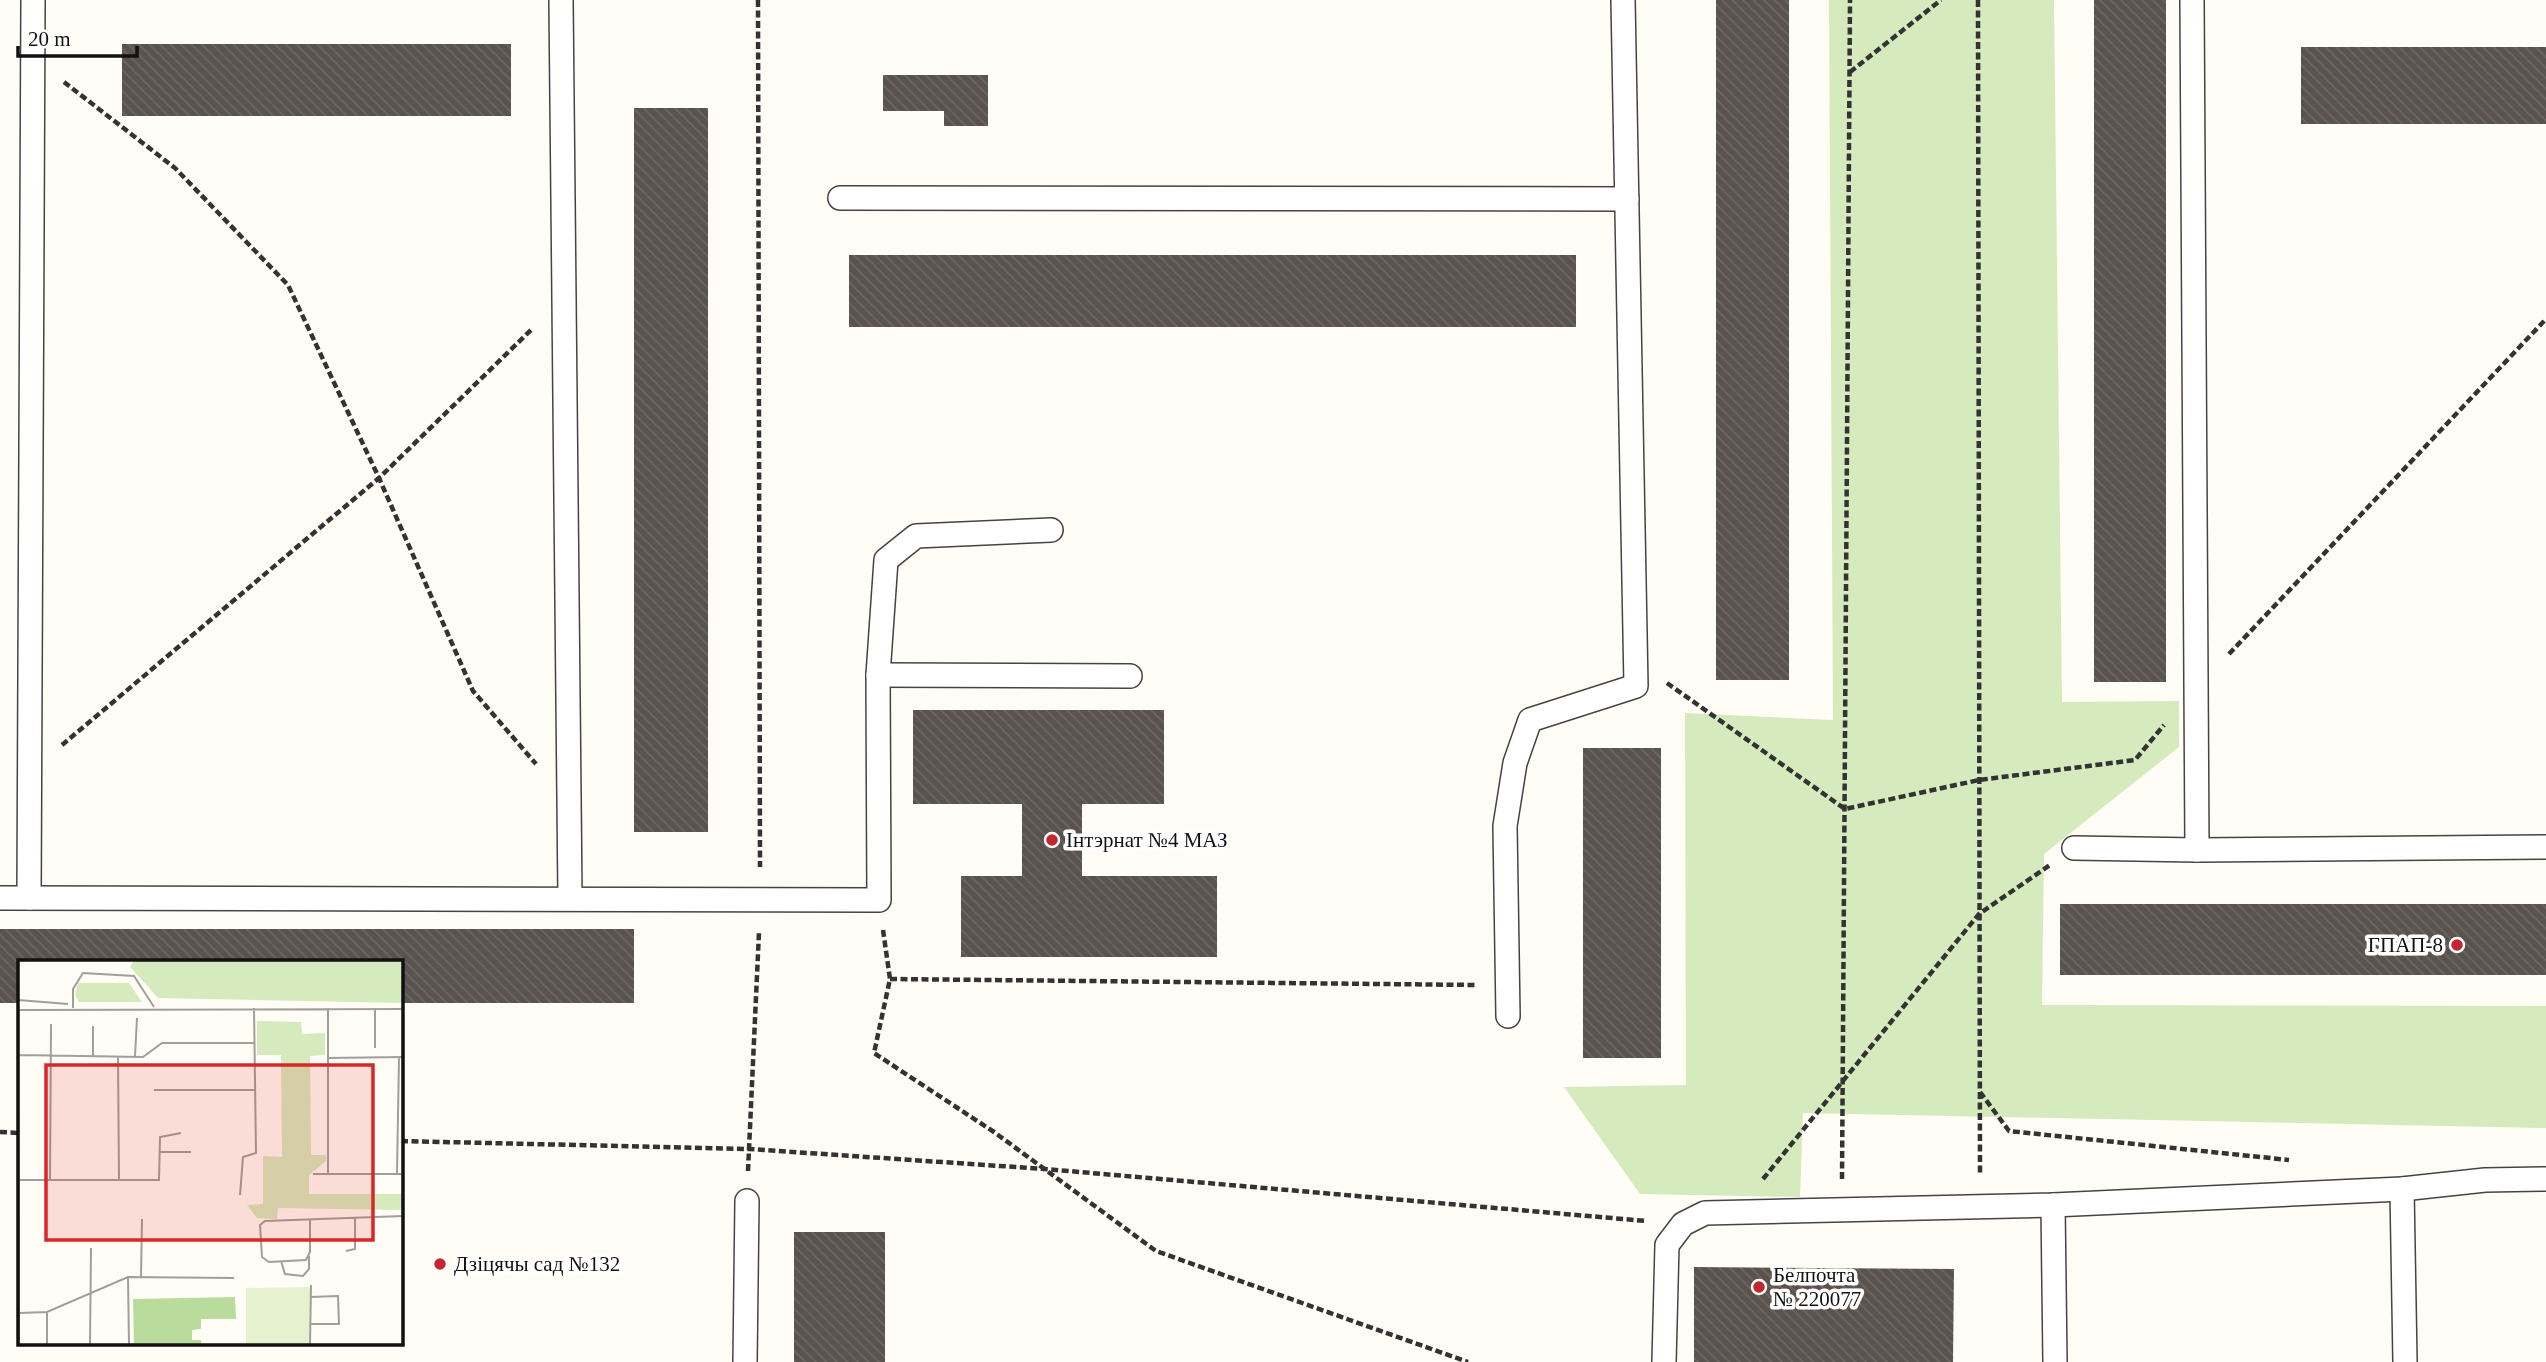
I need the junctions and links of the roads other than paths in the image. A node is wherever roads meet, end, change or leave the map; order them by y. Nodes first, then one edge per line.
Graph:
1 (33, 0) edge
2 (561, 0) edge
3 (1623, 0) edge
4 (2192, 0) edge
5 (840, 198) dead end
6 (1627, 199) junction
7 (1051, 530) dead end
8 (878, 675) junction
9 (1130, 676) dead end
10 (2546, 846) edge
11 (2074, 848) road end
12 (2197, 850) junction
13 (0, 898) edge
14 (29, 898) junction
15 (570, 898) junction
16 (1508, 1016) dead end
17 (2546, 1179) edge
18 (2402, 1189) junction
19 (747, 1201) road end
20 (2053, 1205) junction
21 (745, 1362) edge
22 (1664, 1362) edge
23 (2055, 1362) edge
24 (2404, 1362) edge

1 - 14 lane
2 - 15 lane
3 - 6 lane
4 - 12 lane
5 - 6 lane
6 - 16 lane
7 - 8 lane
8 - 9 lane
8 - 15 lane
10 - 12 lane
11 - 12 lane
13 - 14 lane
14 - 15 lane
17 - 18 lane
18 - 20 lane
18 - 24 lane
19 - 21 lane
20 - 22 lane
20 - 23 lane

